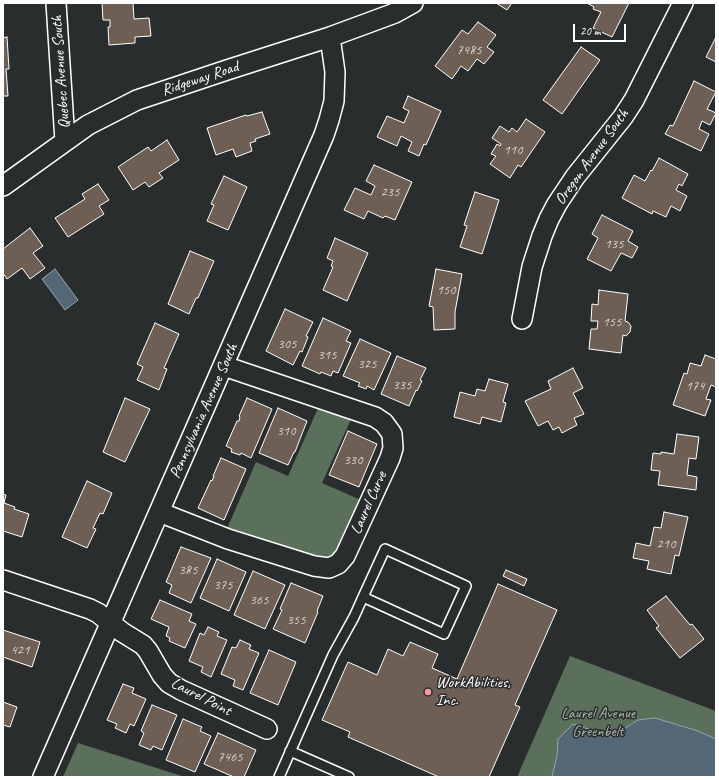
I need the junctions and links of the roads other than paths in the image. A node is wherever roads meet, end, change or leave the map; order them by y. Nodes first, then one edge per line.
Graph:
1 (56, 3) edge
2 (413, 3) edge
3 (683, 3) edge
4 (330, 37) junction
5 (65, 141) junction
6 (3, 186) edge
7 (522, 319) dead end
8 (224, 366) junction
9 (159, 512) junction
10 (3, 580) edge
11 (363, 597) junction
12 (110, 623) junction
13 (267, 729) dead end
14 (290, 751) junction
15 (43, 777) edge
16 (279, 777) edge
17 (349, 777) edge

1 - 5 street, Quebec Avenue South
2 - 4 street, Ridgeway Road
3 - 7 street, Oregon Avenue South
4 - 5 street, Ridgeway Road
4 - 8 street, Pennsylvania Avenue South
5 - 6 street, Ridgeway Road
8 - 9 street, Pennsylvania Avenue South
8 - 9 street, Laurel Curve
9 - 12 street, Pennsylvania Avenue South
10 - 12 street
11 - 11 lane
11 - 14 lane
12 - 13 street, Laurel Point
12 - 15 street, Pennsylvania Avenue South
14 - 16 lane
14 - 17 lane

